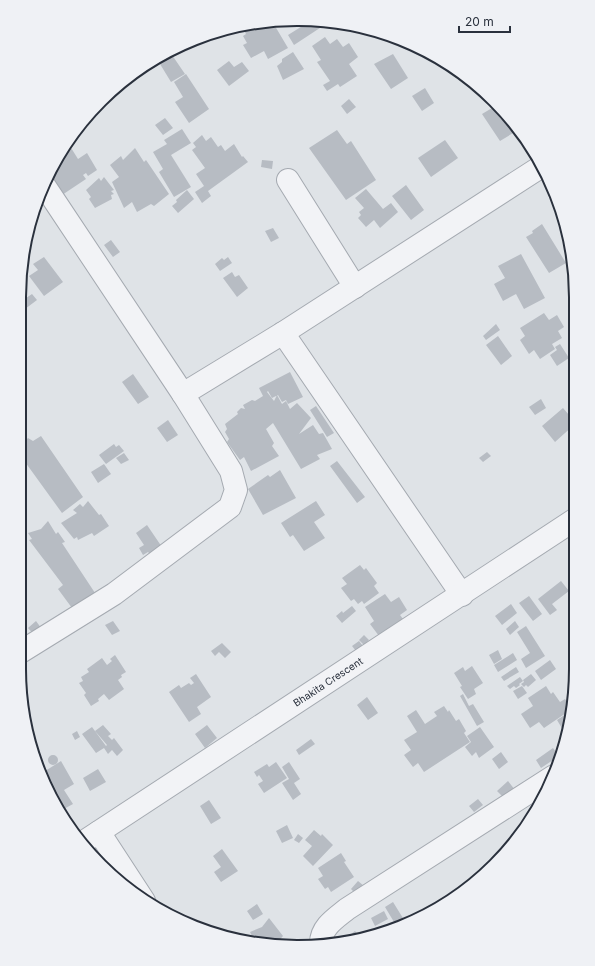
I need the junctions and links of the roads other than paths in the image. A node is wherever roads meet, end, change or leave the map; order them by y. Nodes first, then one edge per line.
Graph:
1 (537, 169) edge
2 (288, 180) dead end
3 (48, 191) edge
4 (355, 287) junction
5 (283, 333) junction
6 (183, 394) junction
7 (569, 523) edge
8 (462, 595) junction
9 (26, 649) edge
10 (544, 783) edge
11 (90, 838) edge
12 (124, 878) edge
13 (321, 939) edge

1 - 4 street
2 - 4 street
3 - 6 street
4 - 5 street
5 - 6 street
5 - 8 street
6 - 9 street
7 - 8 street, Bhakita Crescent
8 - 11 street, Bhakita Crescent
10 - 13 street
11 - 12 street

